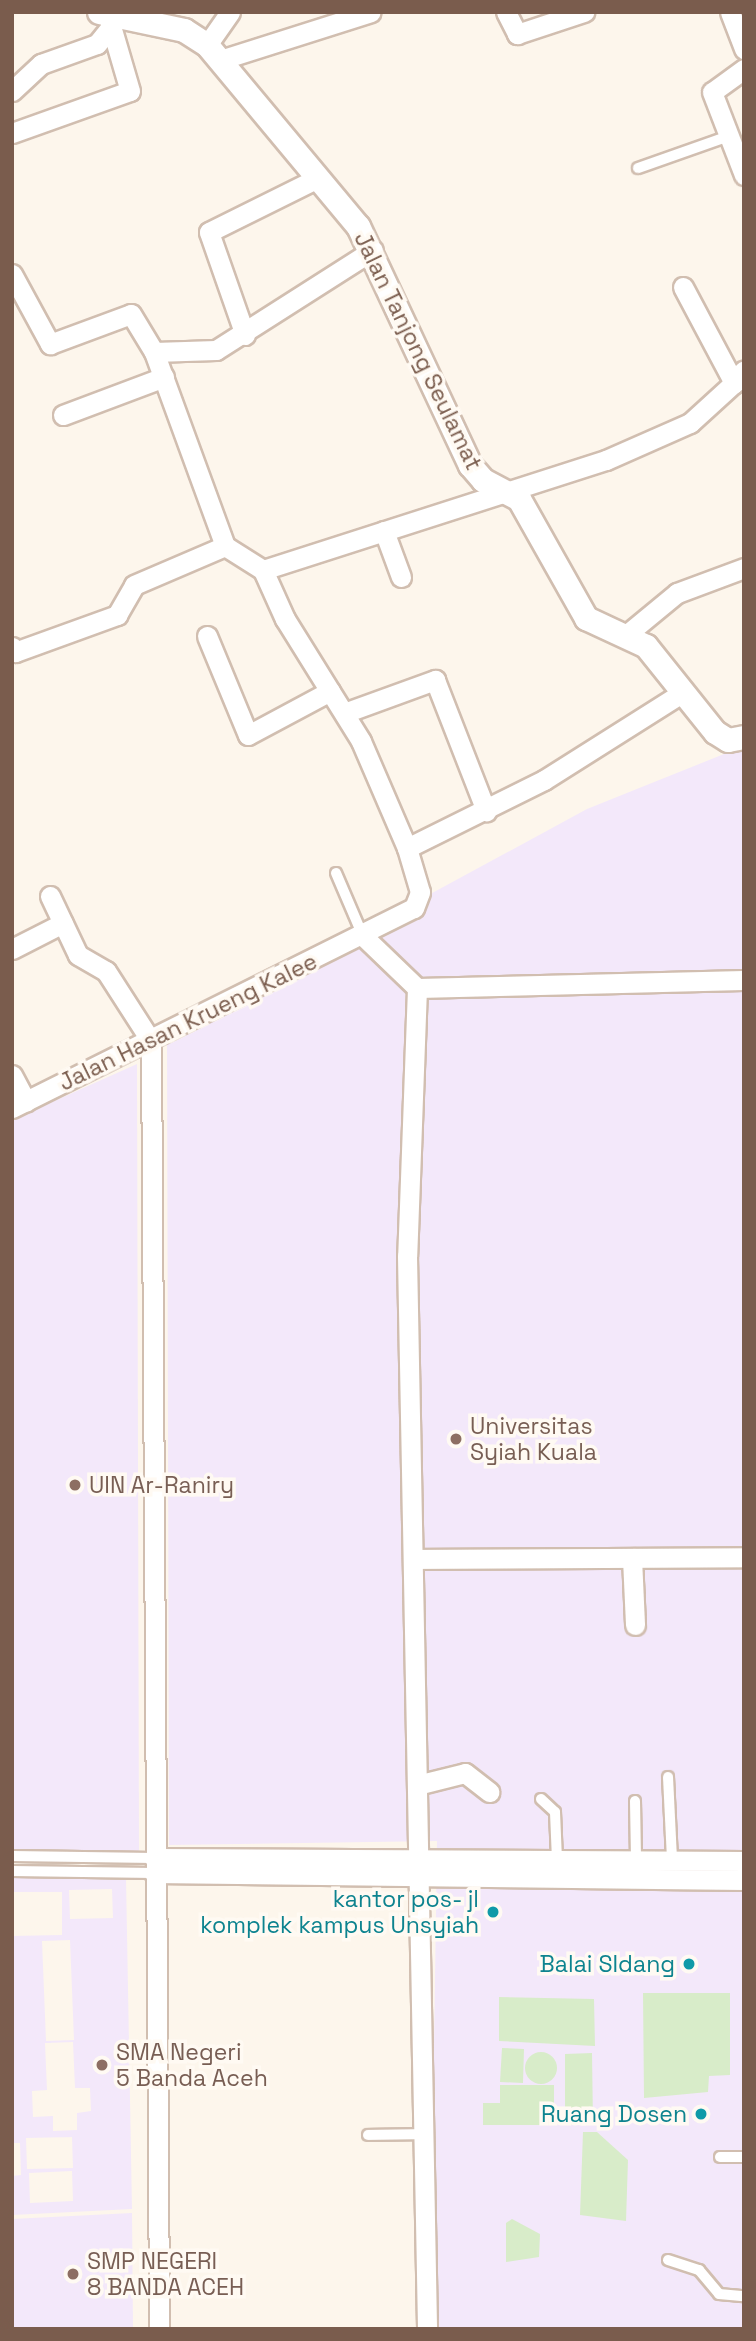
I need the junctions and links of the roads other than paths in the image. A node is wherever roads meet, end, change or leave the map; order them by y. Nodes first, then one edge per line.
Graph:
1 (230, 12) edge
2 (371, 12) edge
3 (506, 12) edge
4 (584, 12) edge
5 (730, 12) edge
6 (106, 20) edge
7 (744, 49) edge
8 (214, 52) junction
9 (744, 69) edge
10 (12, 91) edge
11 (12, 133) edge
12 (726, 137) junction
13 (638, 168) dead end
14 (744, 175) edge
15 (318, 178) junction
16 (373, 250) junction
17 (12, 274) edge
18 (683, 287) dead end
19 (19, 310) edge
20 (245, 334) junction
21 (154, 352) junction
22 (739, 376) edge
23 (164, 377) junction
24 (63, 415) dead end
25 (505, 491) junction
26 (384, 531) junction
27 (225, 546) junction
28 (744, 568) edge
29 (263, 570) junction
30 (401, 577) dead end
31 (626, 635) junction
32 (208, 636) dead end
33 (12, 647) edge
34 (330, 691) junction
35 (680, 694) junction
36 (347, 712) junction
37 (744, 737) edge
38 (486, 811) junction
39 (407, 848) junction
40 (336, 873) dead end
41 (50, 896) dead end
42 (63, 923) junction
43 (363, 936) junction
44 (12, 949) edge
45 (744, 980) edge
46 (417, 988) junction
47 (151, 1041) junction
48 (12, 1075) edge
49 (19, 1105) edge
50 (632, 1558) junction
51 (744, 1558) edge
52 (413, 1559) junction
53 (635, 1625) dead end
54 (668, 1777) dead end
55 (421, 1784) junction
56 (489, 1792) dead end
57 (541, 1799) dead end
58 (635, 1801) dead end
59 (12, 1856) edge
60 (39, 1857) junction
61 (557, 1860) junction
62 (636, 1860) junction
63 (672, 1860) junction
64 (744, 1861) edge
65 (154, 1866) junction
66 (422, 1869) junction
67 (12, 1871) edge
68 (38, 1871) junction
69 (744, 1880) edge
70 (426, 2134) junction
71 (368, 2135) dead end
72 (720, 2157) dead end
73 (744, 2157) edge
74 (668, 2260) dead end
75 (744, 2296) edge
76 (159, 2329) edge
77 (427, 2329) edge

1 - 8 street
2 - 8 street
3 - 4 street
5 - 7 street
6 - 8 street, Jalan Tanjong Seulamat
6 - 10 street
6 - 11 street
8 - 15 street, Jalan Tanjong Seulamat
9 - 12 street
12 - 13 lane
12 - 14 street
15 - 16 street, Jalan Tanjong Seulamat
15 - 20 street
16 - 20 street
16 - 25 street, Jalan Tanjong Seulamat
17 - 19 street
18 - 22 street
19 - 21 street
20 - 21 street
21 - 23 street
22 - 25 street
23 - 24 street
23 - 27 street
25 - 26 street
25 - 31 street, Jalan Tanjong Seulamat
26 - 29 street
26 - 30 street
27 - 29 street
27 - 33 street
28 - 31 street
29 - 34 street, Jalan Hasan Krueng Kalee
31 - 35 street, Jalan Tanjong Seulamat
32 - 34 street
34 - 36 street, Jalan Hasan Krueng Kalee
35 - 37 street, Jalan Tanjong Seulamat
35 - 38 street
36 - 38 street
36 - 39 street, Jalan Hasan Krueng Kalee
38 - 39 street
39 - 43 street, Jalan Hasan Krueng Kalee
40 - 43 lane
41 - 42 street
42 - 44 street
42 - 47 street
43 - 46 street
43 - 47 street, Jalan Hasan Krueng Kalee
45 - 46 street
46 - 52 street
47 - 49 street, Jalan Hasan Krueng Kalee
47 - 65 street
48 - 49 street
50 - 51 street
50 - 52 street
50 - 53 street
52 - 55 street
54 - 63 lane
55 - 56 street
55 - 66 street
57 - 61 lane
58 - 62 lane
59 - 60 lane
60 - 65 lane
60 - 68 lane
61 - 62 street
61 - 66 street
62 - 63 street
63 - 64 street
65 - 66 street
65 - 68 lane
65 - 76 street
66 - 69 street
66 - 70 street
67 - 68 lane
70 - 71 lane
70 - 77 street
72 - 73 lane
74 - 75 lane

